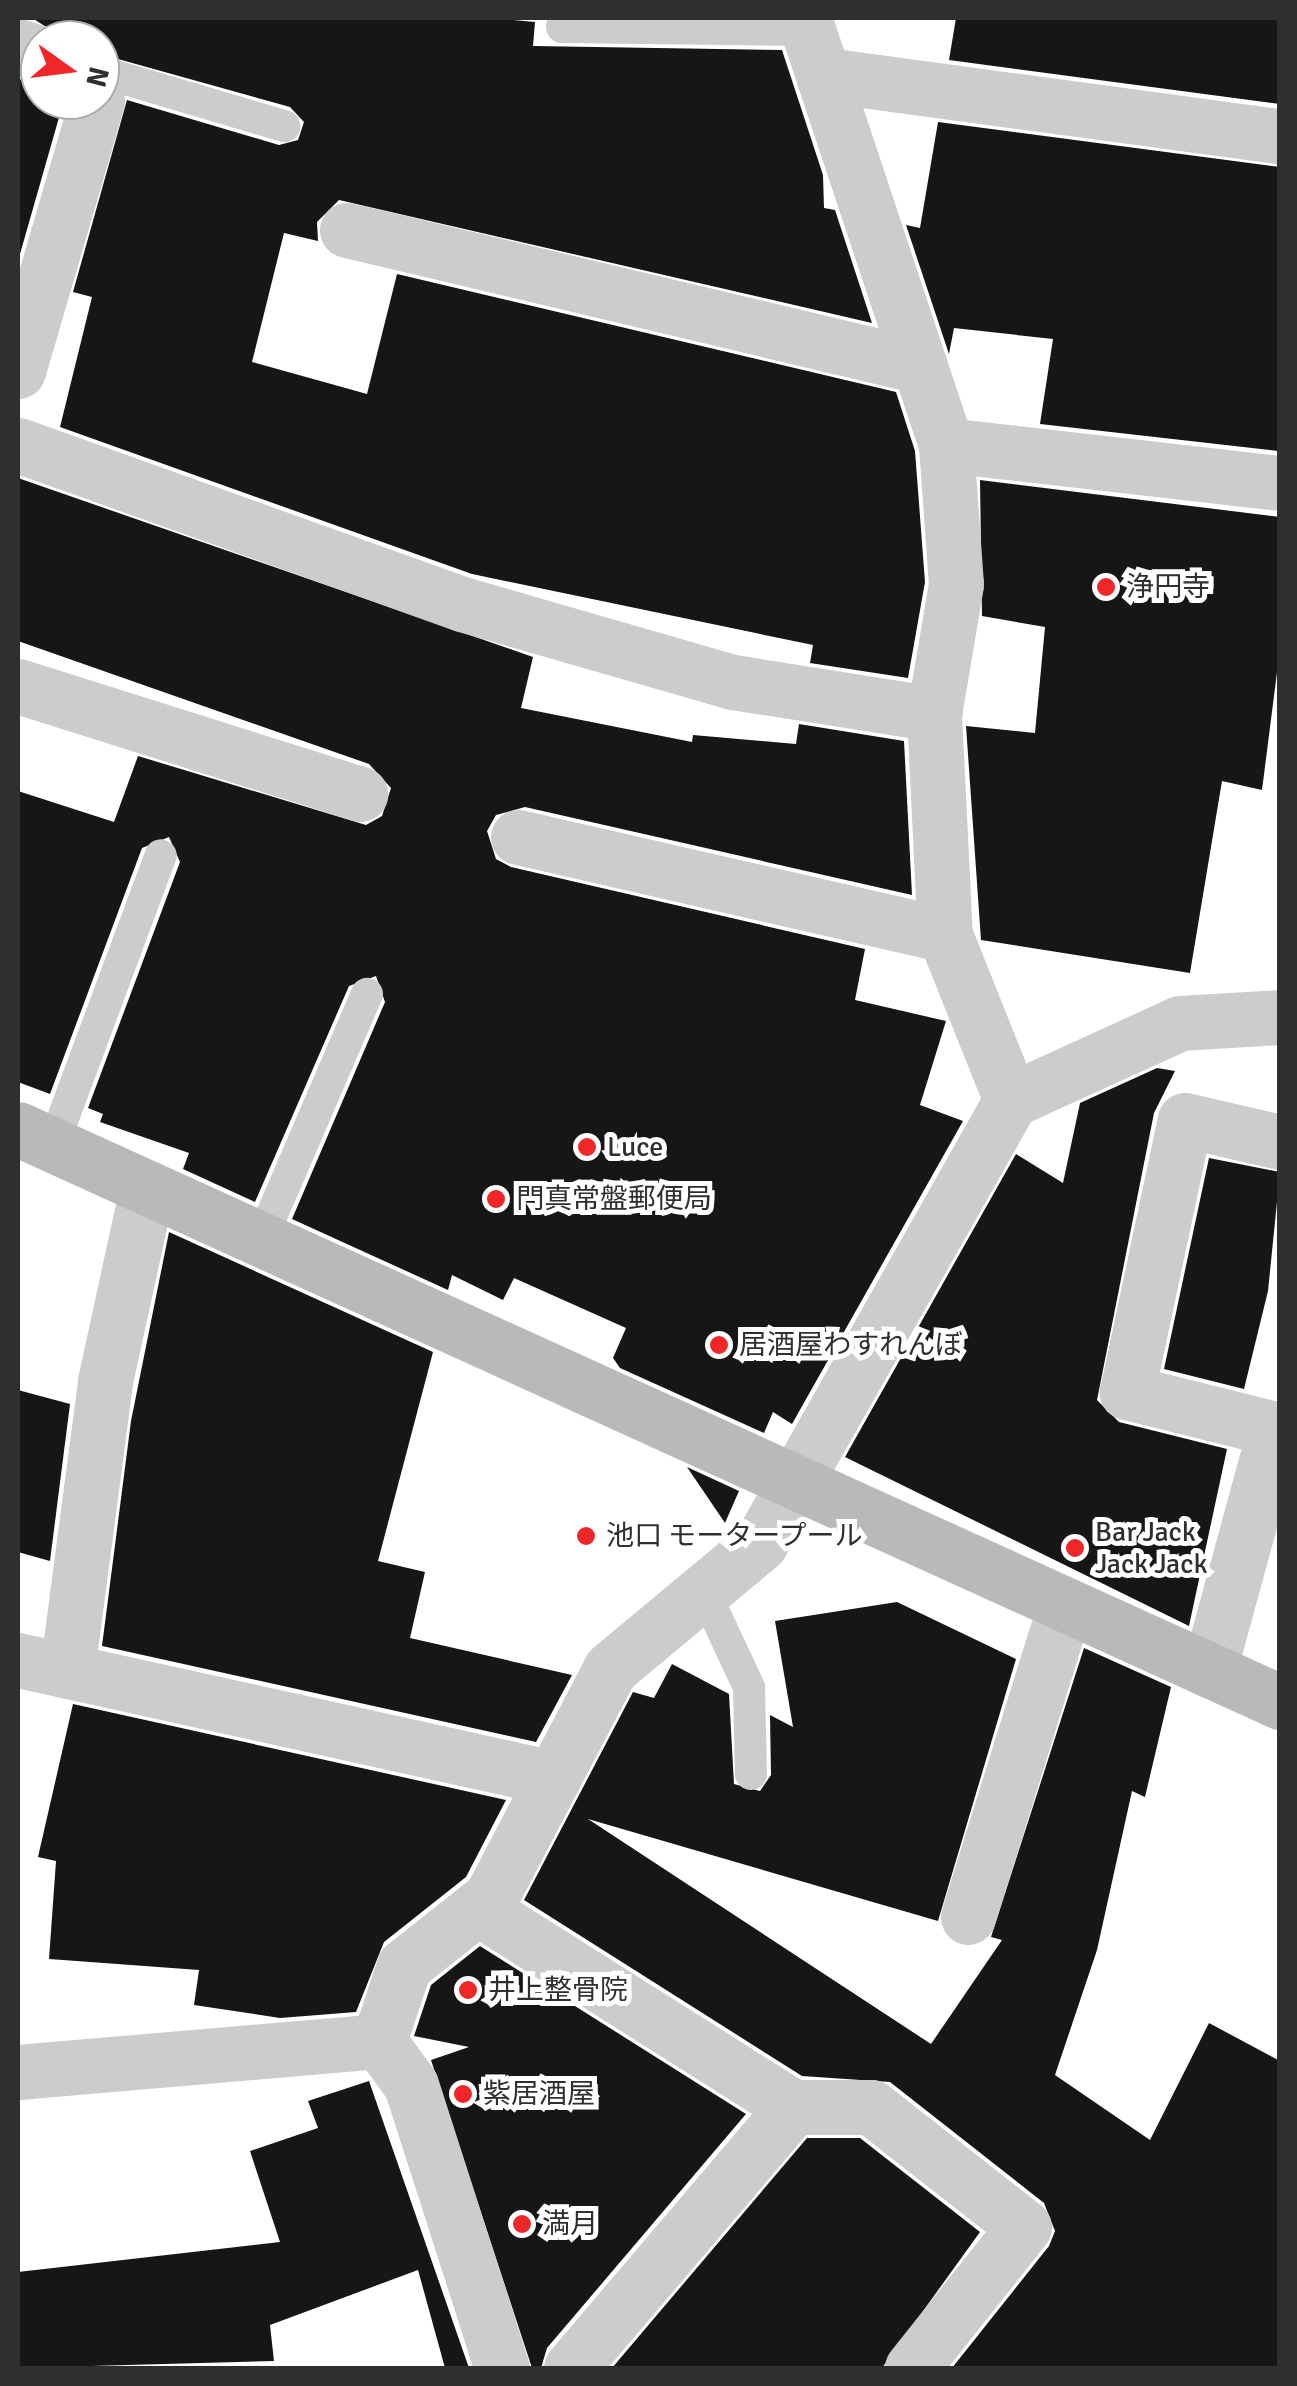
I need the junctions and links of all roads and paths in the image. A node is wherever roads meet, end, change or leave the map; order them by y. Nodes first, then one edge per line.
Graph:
1 (562, 27) dead end
2 (813, 41) edge
3 (120, 87) edge
4 (90, 120) edge
5 (284, 126) dead end
6 (1280, 136) edge
7 (347, 230) dead end
8 (920, 366) junction
9 (18, 371) edge
10 (18, 445) edge
11 (946, 445) junction
12 (1280, 483) edge
13 (18, 686) edge
14 (934, 714) junction
15 (360, 794) dead end
16 (518, 837) dead end
17 (161, 855) dead end
18 (945, 935) junction
19 (367, 994) dead end
20 (1280, 1017) edge
21 (1012, 1100) junction
22 (35, 1137) edge
23 (1280, 1142) edge
24 (148, 1188) junction
25 (260, 1240) junction
26 (789, 1480) junction
27 (704, 1591) junction
28 (1065, 1604) junction
29 (42, 1666) edge
30 (1209, 1670) junction
31 (1280, 1702) edge
32 (751, 1774) dead end
33 (553, 1778) junction
34 (478, 1908) junction
35 (968, 1918) dead end
36 (379, 2041) junction
37 (18, 2072) edge
38 (793, 2107) junction
39 (502, 2368) edge
40 (571, 2368) edge
41 (912, 2368) edge

1 - 2 lane
2 - 6 street
2 - 8 street
3 - 5 lane
4 - 9 street
7 - 8 street
8 - 11 street
10 - 14 street
11 - 12 street
11 - 14 street
13 - 15 street
14 - 18 street
16 - 18 street
17 - 22 lane
18 - 21 street
19 - 25 lane
20 - 21 street
21 - 26 street
22 - 24 street
23 - 30 street
24 - 25 street
24 - 29 street
25 - 26 street
26 - 27 street
26 - 28 street
27 - 32 lane
27 - 33 street
28 - 30 street
28 - 35 street
29 - 33 street
30 - 31 street
33 - 34 street
34 - 36 street
34 - 38 street
36 - 37 street
36 - 39 street
38 - 40 street
38 - 41 street

